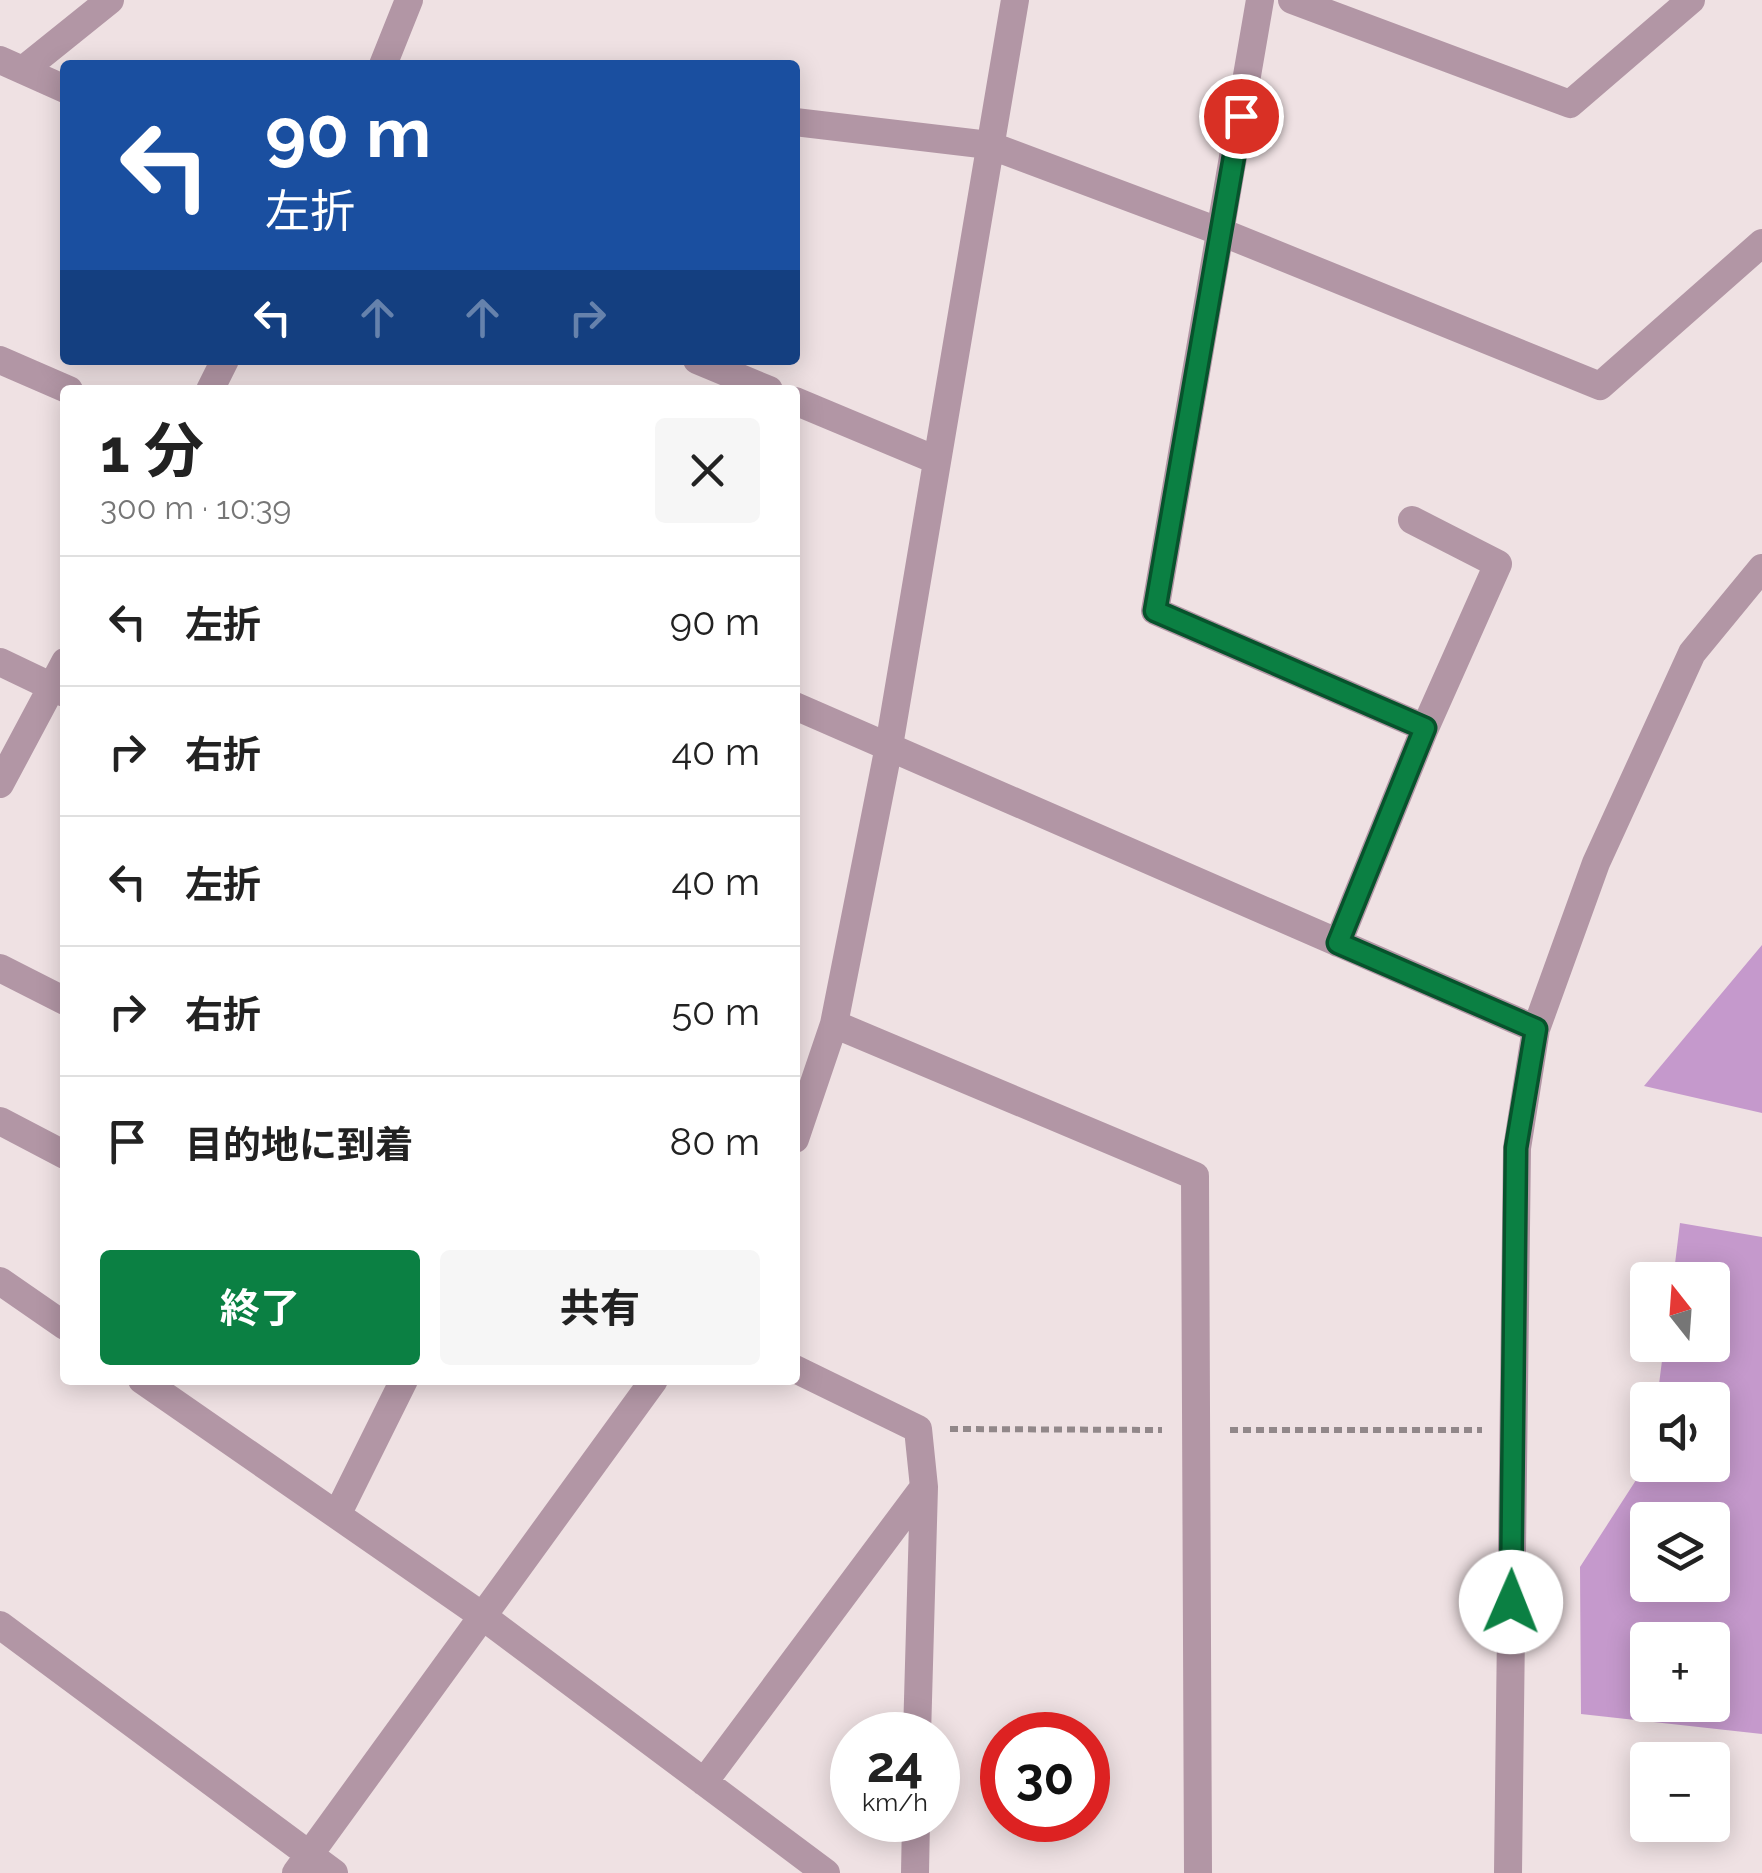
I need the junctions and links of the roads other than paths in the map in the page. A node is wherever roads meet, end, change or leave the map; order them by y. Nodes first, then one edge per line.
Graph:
1 (110, 0) edge
2 (409, 0) edge
3 (1015, 0) edge
4 (1260, 0) edge
5 (1292, 0) edge
6 (1691, 0) edge
7 (384, 60) edge
8 (12, 65) edge
9 (60, 87) edge
10 (800, 123) edge
11 (989, 145) junction
12 (1221, 232) junction
13 (1762, 243) edge
14 (0, 360) edge
15 (709, 365) edge
16 (756, 385) edge
17 (60, 386) edge
18 (800, 403) edge
19 (936, 460) junction
20 (1412, 520) dead end
21 (1762, 568) edge
22 (0, 662) edge
23 (60, 680) edge
24 (60, 682) edge
25 (800, 708) edge
26 (1425, 728) junction
27 (889, 746) junction
28 (0, 784) edge
29 (1338, 943) junction
30 (0, 968) edge
31 (60, 998) edge
32 (834, 1024) junction
33 (1536, 1029) junction
34 (0, 1121) edge
35 (800, 1123) edge
36 (60, 1152) edge
37 (0, 1281) edge
38 (60, 1323) edge
39 (800, 1370) edge
40 (149, 1385) edge
41 (402, 1385) edge
42 (650, 1385) edge
43 (924, 1487) junction
44 (337, 1515) junction
45 (481, 1615) junction
46 (0, 1625) edge
47 (917, 1712) edge
48 (704, 1782) junction
49 (916, 1842) edge
50 (303, 1864) edge
51 (334, 1873) edge
52 (826, 1873) edge
53 (915, 1873) edge
54 (1198, 1873) edge
55 (1508, 1873) edge

1 - 8 street
2 - 7 street
3 - 11 street
4 - 12 street
5 - 6 street
8 - 9 street
10 - 11 street
11 - 12 street
11 - 19 street
12 - 13 street
12 - 26 street
14 - 17 street
15 - 16 street
18 - 19 street
19 - 27 street
20 - 26 street
21 - 33 street
22 - 23 street
24 - 28 street
25 - 27 street
26 - 29 street
27 - 29 street
27 - 32 street
29 - 33 street
30 - 31 street
32 - 35 street
32 - 54 street
33 - 55 street
34 - 36 street
37 - 38 street
39 - 43 street
40 - 44 street
41 - 44 street
42 - 45 street
43 - 47 street
43 - 48 street
44 - 45 street
45 - 48 street
45 - 50 street
46 - 50 street
48 - 52 street
49 - 53 street
50 - 51 street

